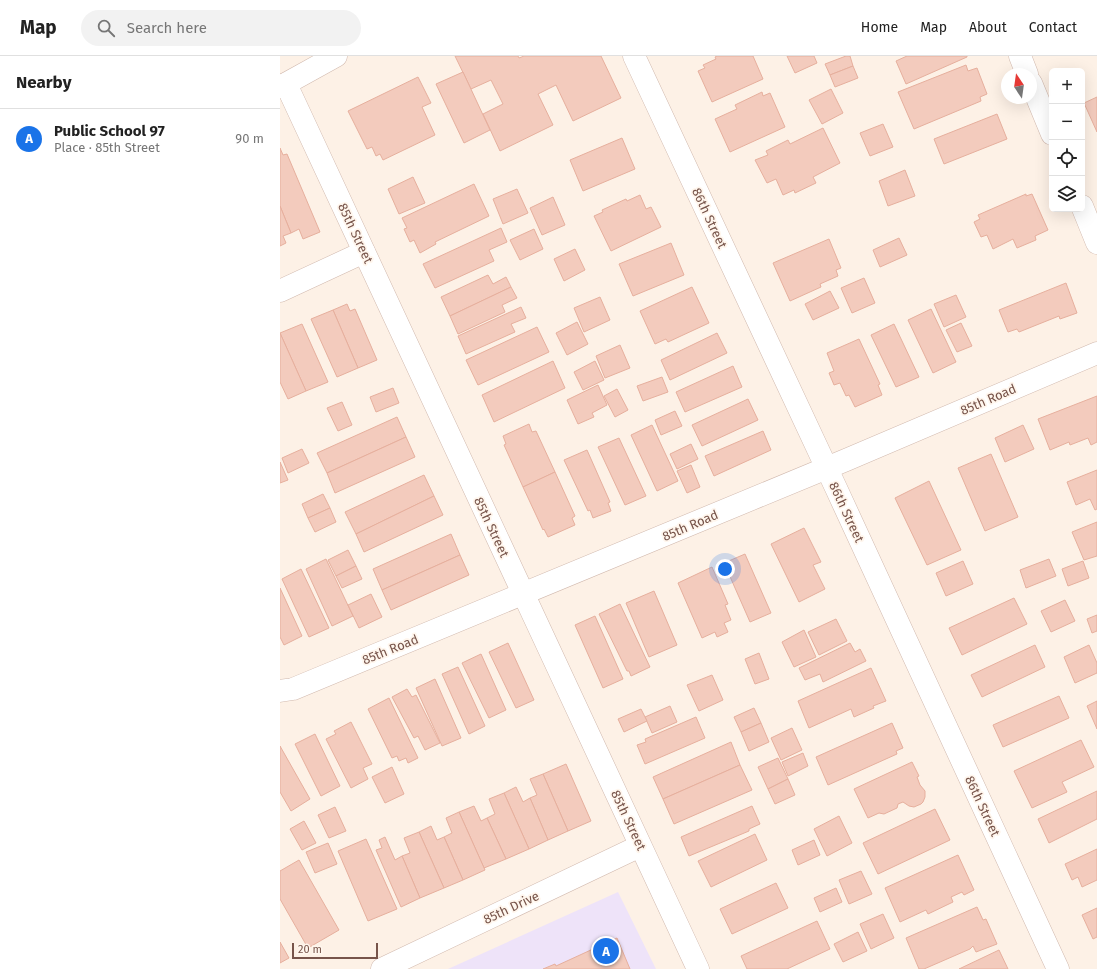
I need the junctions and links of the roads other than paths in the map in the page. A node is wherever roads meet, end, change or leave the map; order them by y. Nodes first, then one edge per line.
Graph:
1 (336, 56) edge
2 (634, 56) edge
3 (1020, 56) edge
4 (1025, 68) edge
5 (283, 86) edge
6 (1037, 98) edge
7 (1049, 127) edge
8 (1084, 212) edge
9 (1097, 242) edge
10 (364, 252) junction
11 (280, 291) edge
12 (1097, 352) edge
13 (827, 468) junction
14 (523, 595) junction
15 (280, 691) edge
16 (640, 846) junction
17 (382, 969) edge
18 (698, 969) edge
19 (1058, 969) edge

1 - 5 street
2 - 13 street, 86th Street
3 - 4 street
5 - 10 street, 85th Street
6 - 7 street
8 - 9 street
10 - 11 street
10 - 14 street, 85th Street
12 - 13 street, 85th Road
13 - 14 street, 85th Road
13 - 19 street, 86th Street
14 - 15 street, 85th Road
14 - 16 street, 85th Street
16 - 17 street, 85th Drive
16 - 18 street, 85th Street

